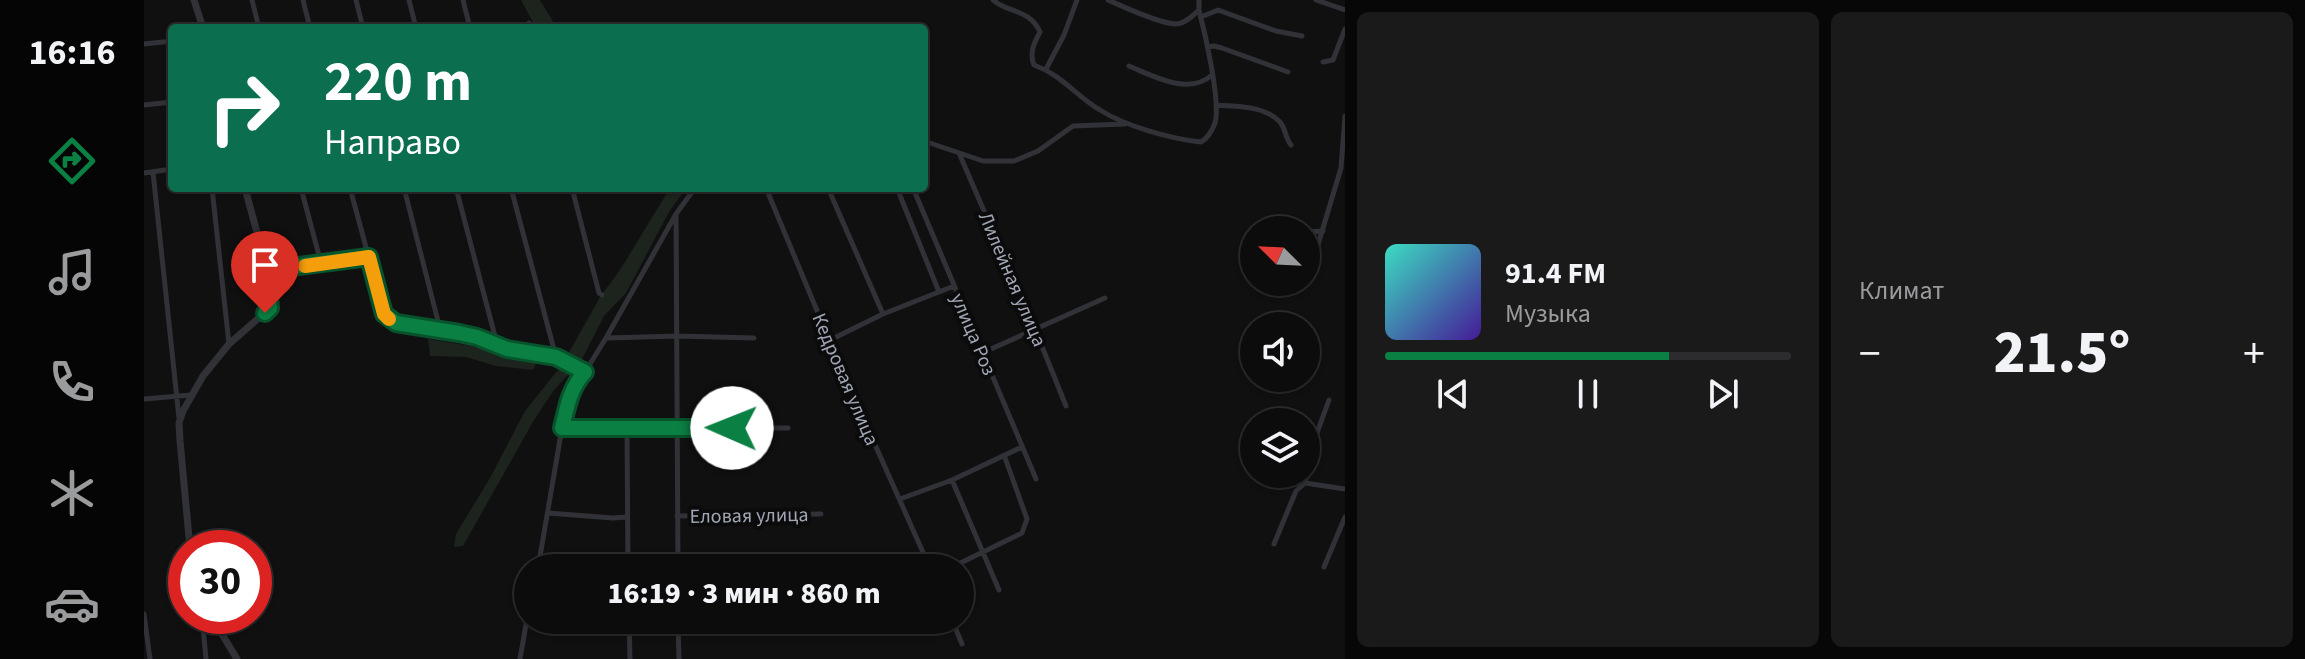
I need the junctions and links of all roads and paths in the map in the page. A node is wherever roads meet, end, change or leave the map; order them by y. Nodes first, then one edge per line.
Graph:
1 (194, 0) edge
2 (252, 0) edge
3 (303, 0) edge
4 (356, 0) edge
5 (409, 0) edge
6 (463, 0) edge
7 (993, 0) edge
8 (1077, 0) edge
9 (1108, 0) edge
10 (1199, 0) edge
11 (1316, 0) edge
12 (1345, 10) edge
13 (1200, 14) junction
14 (202, 24) edge
15 (258, 24) edge
16 (309, 24) edge
17 (362, 24) edge
18 (415, 24) edge
19 (469, 24) edge
20 (1345, 29) edge
21 (1302, 36) dead end
22 (168, 41) edge
23 (144, 44) edge
24 (1208, 47) junction
25 (1337, 49) junction
26 (1345, 52) edge
27 (1323, 62) dead end
28 (1129, 66) dead end
29 (1046, 69) junction
30 (1288, 72) dead end
31 (1212, 75) junction
32 (168, 102) edge
33 (144, 105) edge
34 (1216, 105) junction
35 (1345, 116) edge
36 (1128, 124) junction
37 (928, 142) edge
38 (1291, 145) dead end
39 (959, 153) junction
40 (168, 170) edge
41 (153, 172) junction
42 (144, 173) edge
43 (212, 192) edge
44 (246, 192) edge
45 (302, 192) edge
46 (351, 192) edge
47 (405, 192) edge
48 (457, 192) edge
49 (512, 192) edge
50 (573, 192) edge
51 (692, 192) edge
52 (768, 192) edge
53 (830, 192) edge
54 (899, 192) edge
55 (915, 192) edge
56 (676, 214) junction
57 (1320, 231) edge
58 (1323, 231) junction
59 (1320, 240) edge
60 (369, 257) junction
61 (321, 263) junction
62 (267, 270) junction
63 (954, 286) junction
64 (939, 292) junction
65 (602, 295) dead end
66 (1105, 298) dead end
67 (883, 314) junction
68 (440, 329) junction
69 (1035, 329) junction
70 (677, 336) junction
71 (606, 338) junction
72 (754, 338) dead end
73 (832, 339) junction
74 (229, 344) junction
75 (497, 345) junction
76 (982, 353) junction
77 (556, 357) junction
78 (585, 372) junction
79 (191, 395) junction
80 (176, 396) junction
81 (144, 399) edge
82 (1329, 400) dead end
83 (1066, 406) dead end
84 (179, 423) junction
85 (1320, 425) edge
86 (627, 427) junction
87 (677, 427) junction
88 (562, 428) junction
89 (788, 428) dead end
90 (1022, 447) junction
91 (1004, 455) junction
92 (1036, 479) dead end
93 (952, 480) junction
94 (1320, 485) edge
95 (1299, 488) edge
96 (1345, 489) edge
97 (900, 499) junction
98 (548, 513) junction
99 (821, 514) dead end
100 (677, 516) junction
101 (627, 517) junction
102 (1345, 517) edge
103 (188, 530) edge
104 (1274, 544) dead end
105 (984, 553) junction
106 (541, 554) edge
107 (628, 554) edge
108 (678, 554) edge
109 (924, 554) edge
110 (974, 557) edge
111 (1324, 567) dead end
112 (999, 590) dead end
113 (144, 614) edge
114 (204, 634) edge
115 (222, 634) edge
116 (524, 634) edge
117 (629, 634) edge
118 (678, 634) edge
119 (958, 634) edge
120 (962, 644) dead end
121 (150, 659) edge
122 (206, 659) edge
123 (237, 659) edge
124 (520, 659) edge
125 (630, 659) edge
126 (679, 659) edge

1 - 14 street
2 - 15 street
3 - 16 street
4 - 17 street
5 - 18 street
6 - 19 street
7 - 29 street
8 - 29 street
9 - 13 street
10 - 13 street
11 - 12 street
13 - 21 street
13 - 24 street
20 - 25 street
22 - 23 street
24 - 30 street
24 - 31 street
25 - 26 street
25 - 27 street
28 - 31 street
29 - 36 street
31 - 34 street
32 - 33 street
34 - 36 street
34 - 38 street
35 - 58 street
36 - 39 street
37 - 39 street
39 - 69 street, Лилейная улица
40 - 41 street
41 - 42 street
41 - 80 street
43 - 74 street
44 - 62 street
45 - 61 street
46 - 60 street
47 - 68 street
48 - 75 street
49 - 77 street
50 - 65 street
51 - 56 street
52 - 73 street, Кедровая улица
53 - 67 street
54 - 64 street, улица Роз
55 - 63 street, улица Роз
56 - 70 street
56 - 71 street
57 - 58 street
58 - 59 street
60 - 61 street
60 - 68 street
61 - 62 street
62 - 74 street
63 - 64 street
63 - 76 street, улица Роз
64 - 67 street
66 - 69 street
67 - 73 street
68 - 75 street
69 - 76 street
69 - 83 street, Лилейная улица
70 - 71 street
70 - 72 street
70 - 87 street
71 - 78 street
73 - 97 street, Кедровая улица
74 - 79 street
75 - 77 street
76 - 90 street, улица Роз
77 - 78 street
78 - 88 street
79 - 80 street
79 - 84 street
80 - 81 street
80 - 84 street
82 - 85 street
84 - 103 street
86 - 87 street
86 - 88 street
86 - 101 street
87 - 89 street
87 - 100 street
88 - 98 street
90 - 91 street
90 - 92 street, улица Роз
91 - 93 street
91 - 105 street
93 - 97 street
93 - 105 street
94 - 96 street
95 - 104 street
97 - 109 street, Кедровая улица
98 - 101 street
98 - 106 street
99 - 100 street, Еловая улица
100 - 108 street
101 - 107 street
102 - 111 street
105 - 110 street
105 - 112 street
113 - 121 street
114 - 122 street
115 - 123 street
116 - 124 street
117 - 125 street
118 - 126 street
119 - 120 street

